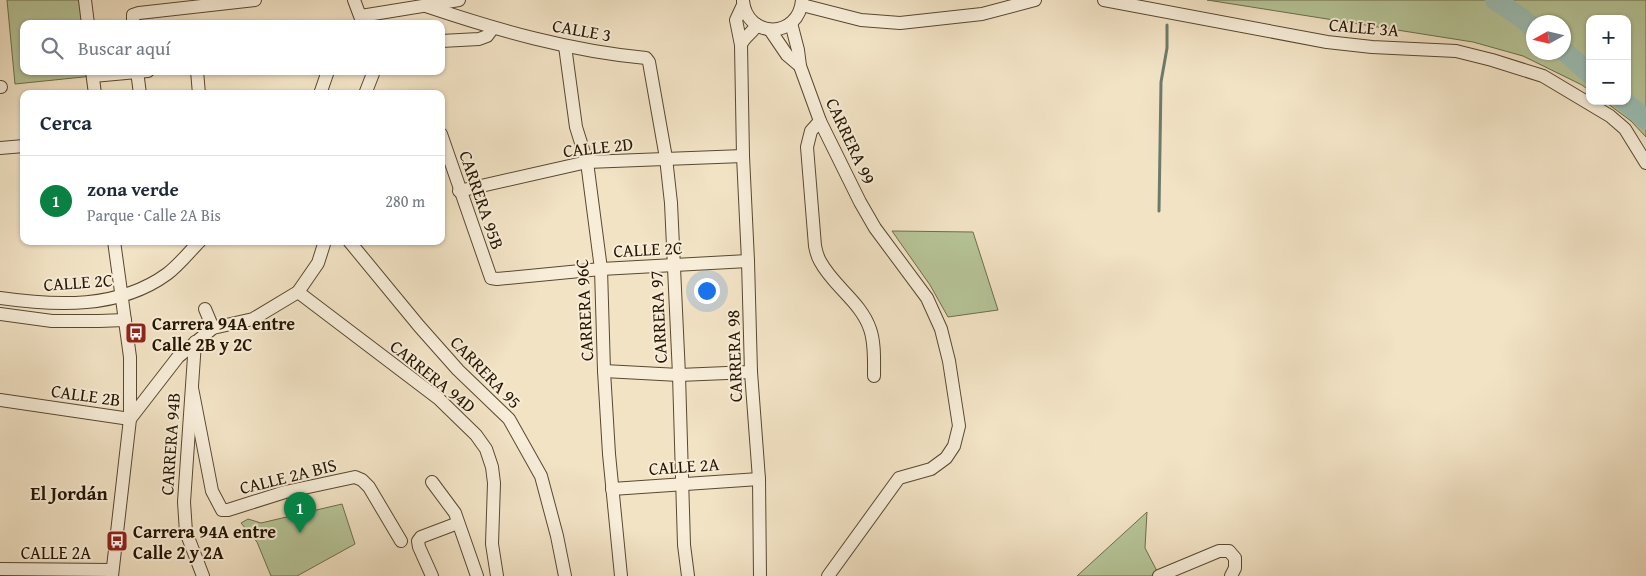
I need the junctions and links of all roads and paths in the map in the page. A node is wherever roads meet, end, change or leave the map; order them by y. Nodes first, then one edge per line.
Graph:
1 (85, 0) edge
2 (255, 0) edge
3 (354, 0) edge
4 (459, 0) edge
5 (1035, 0) edge
6 (1104, 0) edge
7 (743, 2) edge
8 (802, 3) edge
9 (426, 6) junction
10 (133, 19) edge
11 (88, 20) edge
12 (360, 20) edge
13 (364, 20) edge
14 (791, 23) junction
15 (757, 25) junction
16 (492, 28) junction
17 (770, 30) junction
18 (445, 42) edge
19 (741, 45) junction
20 (565, 46) junction
21 (646, 58) joint
22 (800, 66) junction
23 (92, 75) edge
24 (141, 75) edge
25 (197, 75) edge
26 (327, 75) edge
27 (372, 75) edge
28 (94, 90) edge
29 (140, 90) edge
30 (199, 90) edge
31 (321, 90) edge
32 (367, 90) edge
33 (820, 121) junction
34 (20, 146) edge
35 (445, 146) edge
36 (0, 148) edge
37 (743, 156) junction
38 (666, 158) junction
39 (587, 162) junction
40 (1646, 164) edge
41 (460, 190) junction
42 (115, 245) edge
43 (196, 245) edge
44 (324, 245) edge
45 (352, 245) edge
46 (748, 260) junction
47 (673, 265) junction
48 (602, 269) junction
49 (490, 278) joint
50 (298, 292) junction
51 (122, 297) junction
52 (0, 298) edge
53 (205, 309) dead end
54 (0, 314) edge
55 (125, 320) junction
56 (214, 328) junction
57 (195, 342) junction
58 (604, 371) junction
59 (751, 372) junction
60 (679, 375) junction
61 (874, 376) dead end
62 (192, 388) junction
63 (0, 400) edge
64 (130, 419) junction
65 (759, 479) junction
66 (432, 482) dead end
67 (682, 483) junction
68 (612, 489) junction
69 (458, 523) junction
70 (400, 541) dead end
71 (0, 569) edge
72 (112, 573) edge
73 (203, 576) edge
74 (432, 576) edge
75 (477, 576) edge
76 (497, 576) edge
77 (565, 576) edge
78 (621, 576) edge
79 (688, 576) edge
80 (760, 576) edge
81 (828, 576) edge
82 (1159, 576) edge
83 (1231, 576) edge

1 - 11 street
2 - 10 street
3 - 12 street
4 - 9 street
5 - 8 street
6 - 40 street, CALLE 3A
7 - 15 street
7 - 19 street, CARRERA 98
8 - 14 street
9 - 13 street
9 - 16 street, CALLE 3
14 - 17 street
14 - 22 street, CARRERA 99
15 - 17 street
15 - 19 street
16 - 18 street
16 - 20 street, CALLE 3
17 - 22 street, CARRERA 99
19 - 37 street, CARRERA 98
20 - 21 street, CALLE 3
20 - 39 street, CARRERA 96C
21 - 38 street, CARRERA 97
22 - 33 street, CARRERA 99
23 - 28 street
24 - 29 street
25 - 30 street
26 - 31 street
27 - 32 street
33 - 61 street
33 - 81 street, CARRERA 99
34 - 36 street
35 - 41 street, CARRERA 95B
37 - 38 street, CALLE 2D
37 - 46 street, CARRERA 98
38 - 39 street, CALLE 2D
38 - 47 street, CARRERA 97
39 - 41 street, CALLE 2D
39 - 48 street, CARRERA 96C
41 - 49 street, CARRERA 95B
42 - 51 street
43 - 51 street, CALLE 2C
44 - 50 street
45 - 77 street, CARRERA 95
46 - 47 street, CALLE 2C
46 - 59 street, CARRERA 98
47 - 48 street, CALLE 2C
47 - 60 street, CARRERA 97
48 - 49 street, CALLE 2C
48 - 58 street, CARRERA 96C
50 - 56 street, CALLE 2B
50 - 76 street, CARRERA 94D
51 - 52 street, CALLE 2C
51 - 55 street
53 - 56 street
54 - 55 street, CALLE 2C
55 - 64 street
56 - 57 street, CALLE 2B
57 - 62 street, CARRERA 94B
57 - 64 street, CALLE 2B
58 - 60 street
58 - 68 street, CARRERA 96C
59 - 60 street
59 - 65 street, CARRERA 98
60 - 67 street, CARRERA 97
62 - 70 street, CALLE 2A BIS
62 - 73 street, CARRERA 94B
63 - 64 street, CALLE 2B
64 - 72 street
65 - 67 street, CALLE 2A
65 - 80 street, CARRERA 98
66 - 69 street
67 - 68 street, CALLE 2A
67 - 79 street, CARRERA 97
68 - 78 street, CARRERA 96C
69 - 74 street
69 - 75 street
71 - 72 street, CALLE 2A
82 - 83 street

